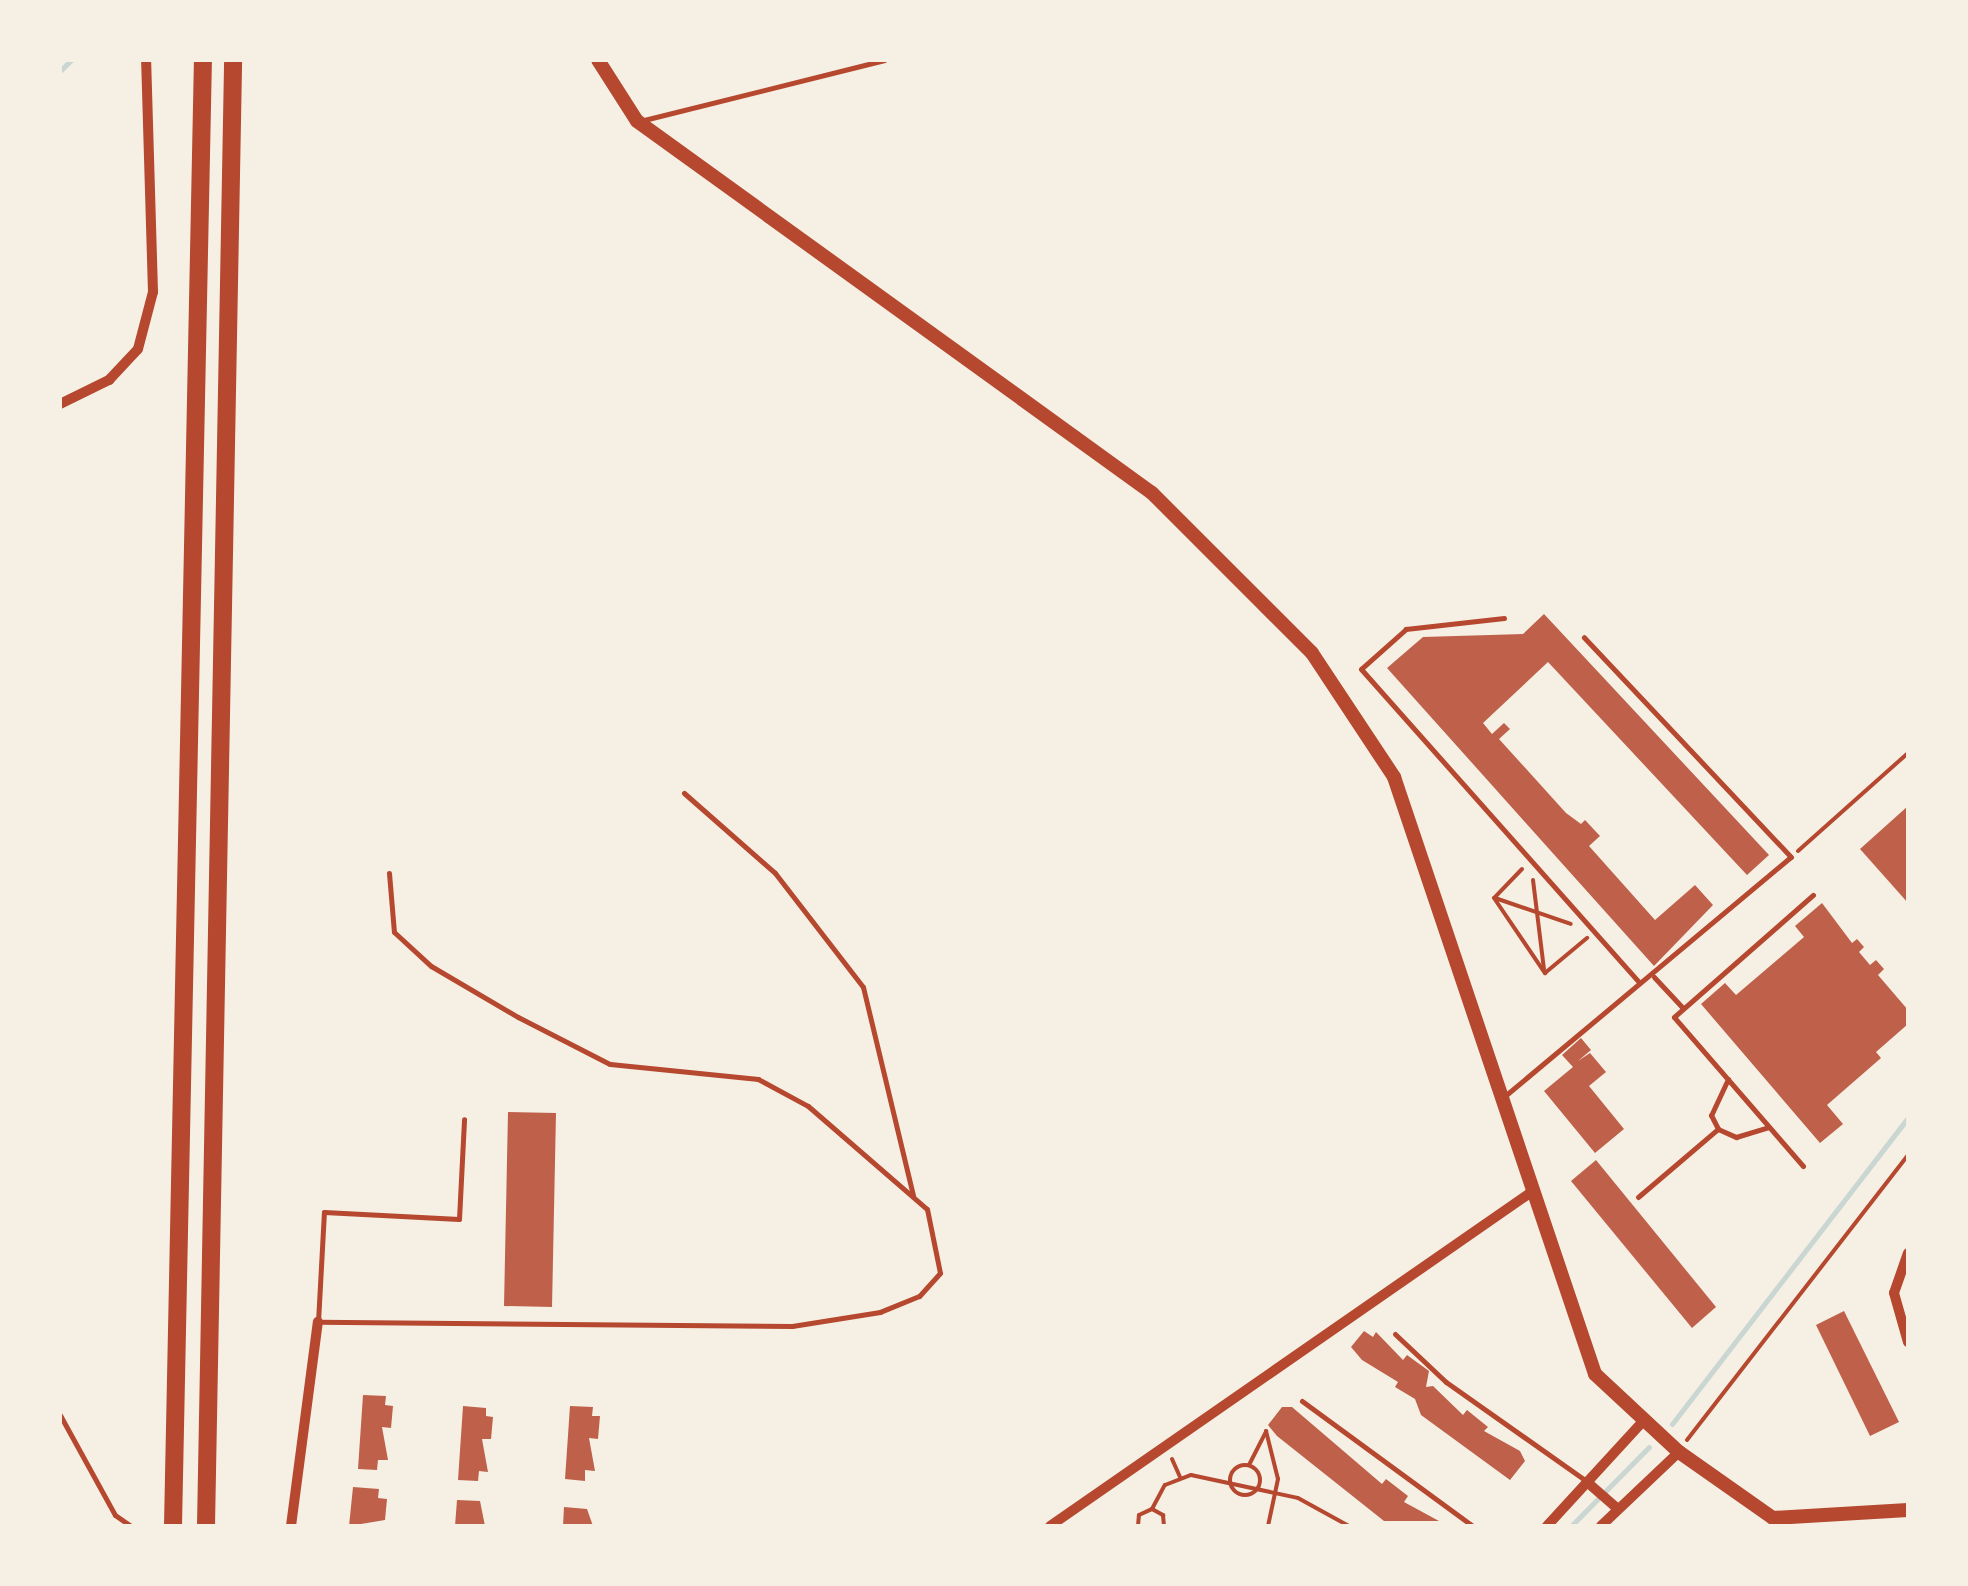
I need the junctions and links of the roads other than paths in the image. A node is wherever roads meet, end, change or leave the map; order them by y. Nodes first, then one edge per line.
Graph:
1 (146, 60) edge
2 (203, 60) edge
3 (233, 60) edge
4 (598, 60) edge
5 (885, 60) edge
6 (637, 122) junction
7 (60, 404) edge
8 (1504, 618) dead end
9 (1584, 637) dead end
10 (684, 793) dead end
11 (390, 874) dead end
12 (1813, 894) dead end
13 (1654, 977) junction
14 (1638, 981) junction
15 (1683, 1009) junction
16 (1728, 1079) junction
17 (1500, 1100) junction
18 (464, 1119) dead end
19 (1769, 1127) junction
20 (1718, 1129) junction
21 (1803, 1166) dead end
22 (1530, 1193) junction
23 (914, 1198) junction
24 (1638, 1198) dead end
25 (1908, 1253) edge
26 (318, 1322) junction
27 (1395, 1334) dead end
28 (1908, 1342) edge
29 (1302, 1400) dead end
30 (60, 1416) edge
31 (1644, 1420) junction
32 (1678, 1452) junction
33 (1588, 1482) junction
34 (1618, 1509) junction
35 (1908, 1510) edge
36 (1822, 1520) edge
37 (131, 1526) edge
38 (173, 1526) edge
39 (206, 1526) edge
40 (291, 1526) edge
41 (1050, 1526) edge
42 (1473, 1526) edge
43 (1547, 1526) edge
44 (1600, 1526) edge

1 - 7 street
2 - 38 highway
3 - 39 highway
4 - 6 street
5 - 6 lane
6 - 17 street
8 - 14 lane
9 - 13 lane
10 - 23 lane
11 - 23 lane
12 - 15 lane
13 - 14 lane
13 - 15 lane
14 - 17 lane
15 - 16 lane
16 - 19 lane
16 - 20 lane
17 - 22 street
18 - 26 lane
19 - 20 lane
19 - 21 lane
20 - 24 lane
22 - 31 street
22 - 41 street
23 - 26 lane
25 - 28 street
26 - 40 street
27 - 33 lane
29 - 42 lane
30 - 37 lane
31 - 32 street
31 - 33 street
32 - 34 street
32 - 36 street
33 - 34 street
33 - 43 street
34 - 44 street
35 - 36 street

